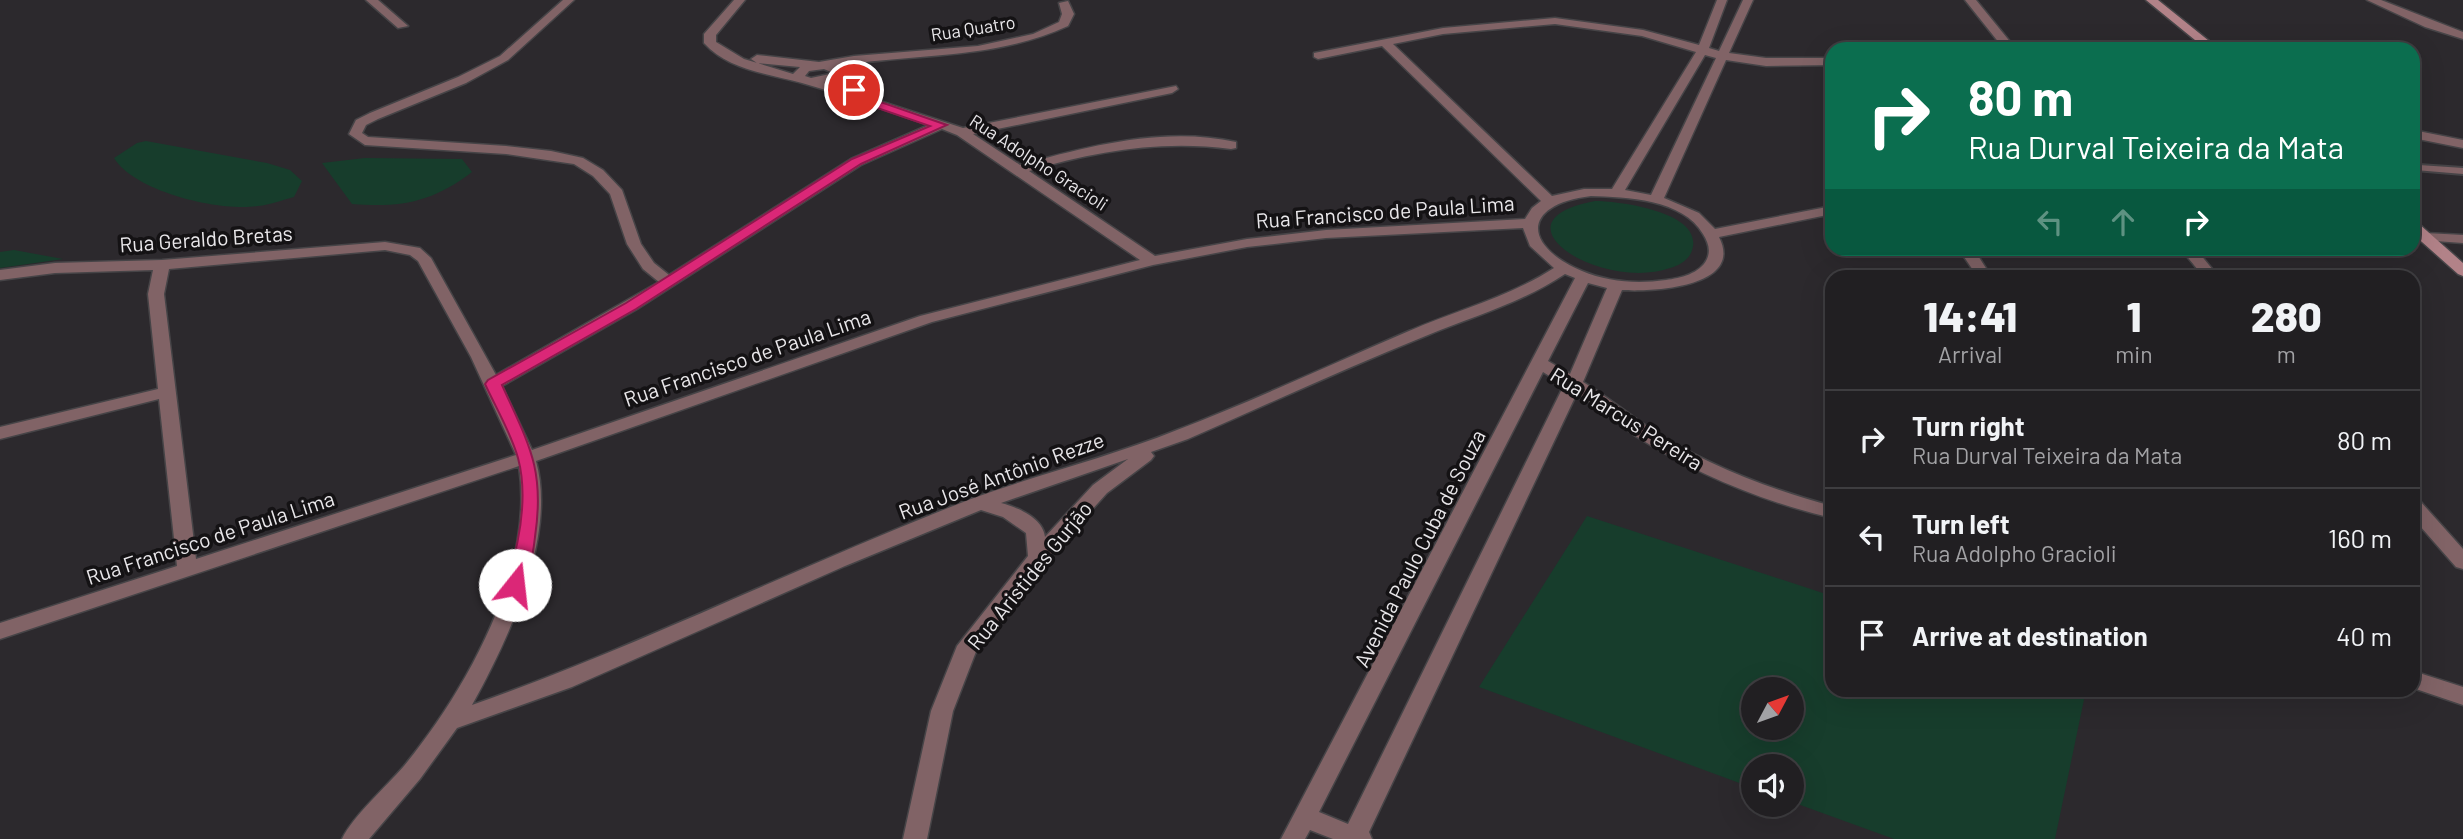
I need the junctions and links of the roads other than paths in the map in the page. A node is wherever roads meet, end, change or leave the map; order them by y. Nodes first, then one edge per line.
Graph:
1 (371, 0) edge
2 (569, 0) edge
3 (740, 0) edge
4 (1722, 0) edge
5 (1748, 0) edge
6 (1970, 0) edge
7 (2151, 0) edge
8 (2378, 1) edge
9 (1064, 2) dead end
10 (402, 26) dead end
11 (2463, 36) edge
12 (2004, 42) edge
13 (2204, 42) edge
14 (1385, 43) junction
15 (1703, 49) junction
16 (1318, 55) dead end
17 (1723, 56) junction
18 (736, 58) junction
19 (1825, 62) edge
20 (830, 69) junction
21 (805, 81) junction
22 (1172, 89) dead end
23 (858, 98) junction
24 (941, 125) junction
25 (962, 132) junction
26 (2420, 135) edge
27 (2420, 142) edge
28 (2463, 144) edge
29 (1231, 145) dead end
30 (2420, 169) edge
31 (1018, 170) junction
32 (2463, 171) edge
33 (1617, 192) junction
34 (1656, 199) junction
35 (1549, 202) junction
36 (1825, 211) edge
37 (1531, 223) junction
38 (2420, 232) edge
39 (1712, 234) junction
40 (2426, 237) junction
41 (2463, 239) edge
42 (2193, 256) edge
43 (1152, 261) junction
44 (162, 265) junction
45 (1564, 268) junction
46 (2206, 270) edge
47 (2463, 271) edge
48 (0, 275) edge
49 (1584, 277) junction
50 (669, 282) junction
51 (1616, 285) junction
52 (1540, 363) junction
53 (1574, 383) junction
54 (493, 384) junction
55 (166, 392) junction
56 (0, 433) edge
57 (1182, 435) junction
58 (526, 458) junction
59 (980, 503) junction
60 (1825, 510) edge
61 (2420, 514) edge
62 (1038, 557) junction
63 (2463, 562) edge
64 (187, 569) junction
65 (61, 611) junction
66 (0, 631) edge
67 (0, 637) edge
68 (2420, 681) edge
69 (2463, 696) edge
70 (452, 721) junction
71 (1299, 828) edge
72 (1355, 838) edge
73 (354, 839) edge
74 (915, 839) edge

1 - 10 street
2 - 50 street
3 - 18 street
4 - 15 street
5 - 17 street
6 - 12 street
7 - 13 main road
8 - 11 street
9 - 20 street, Rua Quatro
14 - 15 street
14 - 16 street
14 - 35 street
15 - 17 street
15 - 33 street
17 - 19 street
17 - 34 street
18 - 20 street
18 - 21 street, Rua Adolpho Gracioli
20 - 21 street, Rua Quatro
20 - 21 street
20 - 23 street
21 - 23 street, Rua Adolpho Gracioli
22 - 25 street
23 - 24 street, Rua Adolpho Gracioli
24 - 25 street, Rua Adolpho Gracioli
24 - 50 street
25 - 31 street, Rua Adolpho Gracioli
26 - 28 street
27 - 28 street
29 - 31 street
30 - 32 lane
31 - 43 street, Rua Adolpho Gracioli
33 - 34 street
33 - 35 street
34 - 39 street
35 - 37 street
36 - 39 street
37 - 43 street, Rua Francisco de Paula Lima
37 - 45 street
38 - 40 main road
39 - 51 street
40 - 41 street
40 - 47 main road
42 - 46 street
43 - 58 street, Rua Francisco de Paula Lima
44 - 48 street, Rua Geraldo Bretas
44 - 54 street, Rua Geraldo Bretas
44 - 55 street
45 - 49 street
45 - 57 street, Rua José Antônio Rezze
49 - 51 street
49 - 52 street, Avenida Paulo Cuba de Souza
50 - 54 street
51 - 53 street
52 - 53 street, Rua Marcus Pereira
52 - 71 street, Avenida Paulo Cuba de Souza
53 - 60 street, Rua Marcus Pereira
53 - 72 street
54 - 58 street
55 - 56 street
55 - 64 street
57 - 59 street, Rua José Antônio Rezze
57 - 62 street, Rua Aristides Gurjão
58 - 64 street, Rua Francisco de Paula Lima
58 - 70 street
59 - 62 street
59 - 70 street, Rua José Antônio Rezze
61 - 63 street
62 - 74 street, Rua Aristides Gurjão
64 - 65 street, Rua Francisco de Paula Lima
65 - 66 street, Rua Francisco de Paula Lima
65 - 67 street
68 - 69 street
70 - 73 street
71 - 72 street

